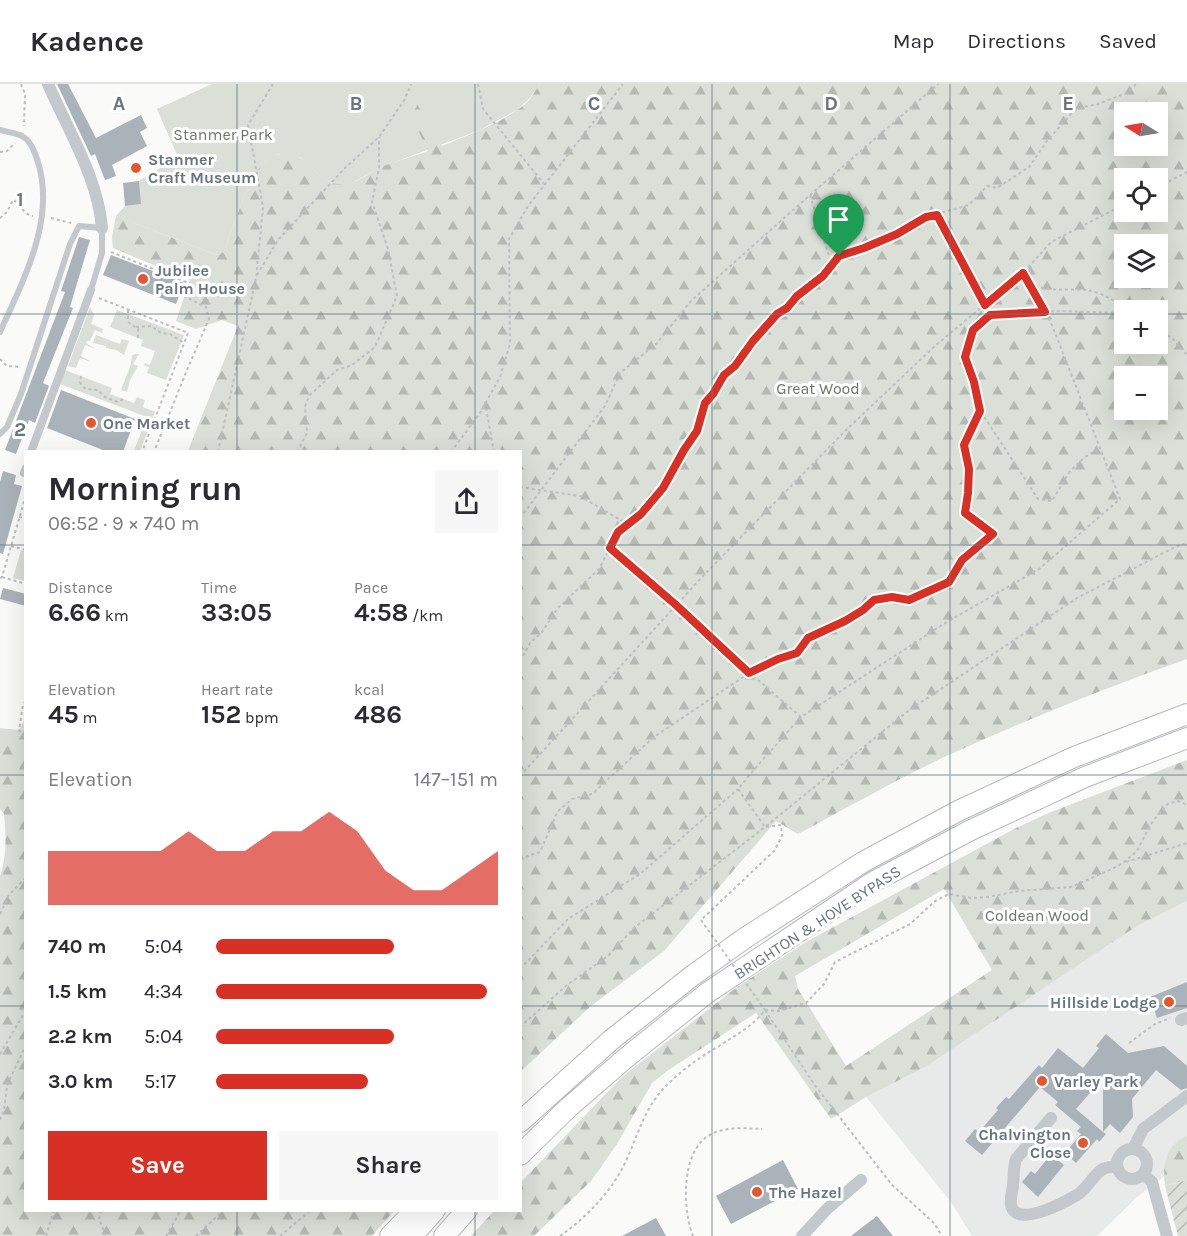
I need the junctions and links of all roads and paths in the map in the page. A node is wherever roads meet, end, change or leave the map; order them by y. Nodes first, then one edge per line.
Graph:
1 (21, 84) edge
2 (48, 84) edge
3 (273, 84) edge
4 (411, 84) edge
5 (478, 84) edge
6 (623, 84) edge
7 (939, 84) edge
8 (1136, 84) edge
9 (0, 130) edge
10 (23, 136) junction
11 (379, 137) junction
12 (0, 152) edge
13 (1187, 172) edge
14 (1168, 182) edge
15 (545, 185) junction
16 (810, 195) junction
17 (1114, 210) edge
18 (937, 215) junction
19 (102, 228) junction
20 (102, 253) junction
21 (832, 267) junction
22 (1023, 273) junction
23 (256, 278) junction
24 (90, 292) junction
25 (1114, 301) edge
26 (985, 305) junction
27 (128, 310) junction
28 (1045, 312) junction
29 (1114, 313) edge
30 (136, 327) junction
31 (0, 332) edge
32 (1168, 335) edge
33 (138, 338) dead end
34 (184, 343) junction
35 (1187, 355) edge
36 (0, 359) edge
37 (30, 367) junction
38 (81, 376) dead end
39 (123, 399) dead end
40 (485, 402) junction
41 (980, 411) junction
42 (0, 435) edge
43 (1100, 448) junction
44 (32, 450) edge
45 (143, 450) edge
46 (154, 450) edge
47 (218, 450) edge
48 (298, 450) edge
49 (452, 450) edge
50 (494, 450) edge
51 (522, 487) edge
52 (541, 491) junction
53 (24, 502) edge
54 (522, 515) edge
55 (20, 517) junction
56 (24, 518) edge
57 (629, 525) junction
58 (1187, 543) edge
59 (11, 546) junction
60 (610, 548) junction
61 (24, 549) edge
62 (1, 578) edge
63 (24, 584) edge
64 (676, 605) junction
65 (522, 657) edge
66 (749, 673) junction
67 (24, 704) edge
68 (1187, 714) edge
69 (801, 717) junction
70 (24, 737) edge
71 (1187, 738) edge
72 (522, 774) edge
73 (738, 789) junction
74 (1187, 805) edge
75 (765, 827) junction
76 (1187, 843) edge
77 (522, 857) edge
78 (1123, 863) junction
79 (24, 879) edge
80 (0, 914) edge
81 (522, 967) edge
82 (765, 1010) junction
83 (24, 1014) edge
84 (1182, 1018) edge
85 (522, 1025) edge
86 (1129, 1043) dead end
87 (24, 1049) edge
88 (0, 1054) edge
89 (552, 1092) junction
90 (1187, 1096) edge
91 (522, 1114) edge
92 (1051, 1118) dead end
93 (0, 1120) edge
94 (522, 1120) edge
95 (762, 1129) dead end
96 (1133, 1149) junction
97 (522, 1153) edge
98 (1117, 1167) junction
99 (1144, 1174) junction
100 (861, 1180) dead end
101 (53, 1212) edge
102 (101, 1212) edge
103 (180, 1212) edge
104 (222, 1212) edge
105 (309, 1212) edge
106 (413, 1212) edge
107 (433, 1212) edge
108 (465, 1212) edge
109 (46, 1236) edge
110 (106, 1236) edge
111 (166, 1236) edge
112 (196, 1236) edge
113 (280, 1236) edge
114 (390, 1236) edge
115 (412, 1236) edge
116 (444, 1236) edge
117 (560, 1236) edge
118 (693, 1236) edge
119 (802, 1236) edge
120 (942, 1236) edge
121 (1167, 1236) edge

1 - 10 path
2 - 19 street
3 - 23 path
4 - 11 path
5 - 15 path
6 - 15 path
7 - 16 path
8 - 18 path
9 - 10 lane
10 - 12 path
10 - 31 lane
11 - 23 path
11 - 48 path
13 - 14 path
15 - 40 path
16 - 21 path
16 - 52 path
17 - 22 path
18 - 21 path
18 - 26 path
19 - 20 lane
19 - 37 lane
20 - 24 lane
20 - 46 path
21 - 57 path
22 - 25 path
22 - 26 path
22 - 28 path
23 - 47 path
24 - 27 path
24 - 44 street
26 - 64 path
27 - 30 path
27 - 34 path
28 - 29 path
28 - 41 path
28 - 43 path
30 - 33 path
30 - 34 path
32 - 35 path
34 - 45 path
36 - 37 path
37 - 42 lane
38 - 39 path
40 - 49 path
40 - 50 path
41 - 43 path
41 - 66 path
43 - 69 path
51 - 52 path
52 - 54 path
52 - 57 path
53 - 55 path
55 - 56 path
55 - 59 path
57 - 60 path
58 - 75 path
59 - 61 path
59 - 62 path
60 - 64 path
60 - 65 path
62 - 63 path
64 - 66 path
64 - 72 path
66 - 69 path
66 - 77 path
67 - 70 path
68 - 89 highway, BRIGHTON & HOVE BYPASS
69 - 73 path
71 - 97 highway, BRIGHTON & HOVE BYPASS
73 - 75 path
73 - 81 path
74 - 78 path
75 - 82 path, bridge
75 - 85 path
76 - 78 path
78 - 82 path
79 - 80 path
82 - 117 path
82 - 120 path
83 - 88 path
84 - 86 path
87 - 93 path
89 - 91 highway
89 - 94 highway, BRIGHTON & HOVE BYPASS
90 - 96 street
92 - 98 street
95 - 118 path
96 - 98 street
96 - 99 street
98 - 99 street
99 - 121 street
100 - 119 street
101 - 109 path
102 - 110 path
103 - 111 path
104 - 112 path
105 - 113 path
106 - 114 highway
107 - 115 highway
108 - 116 highway

